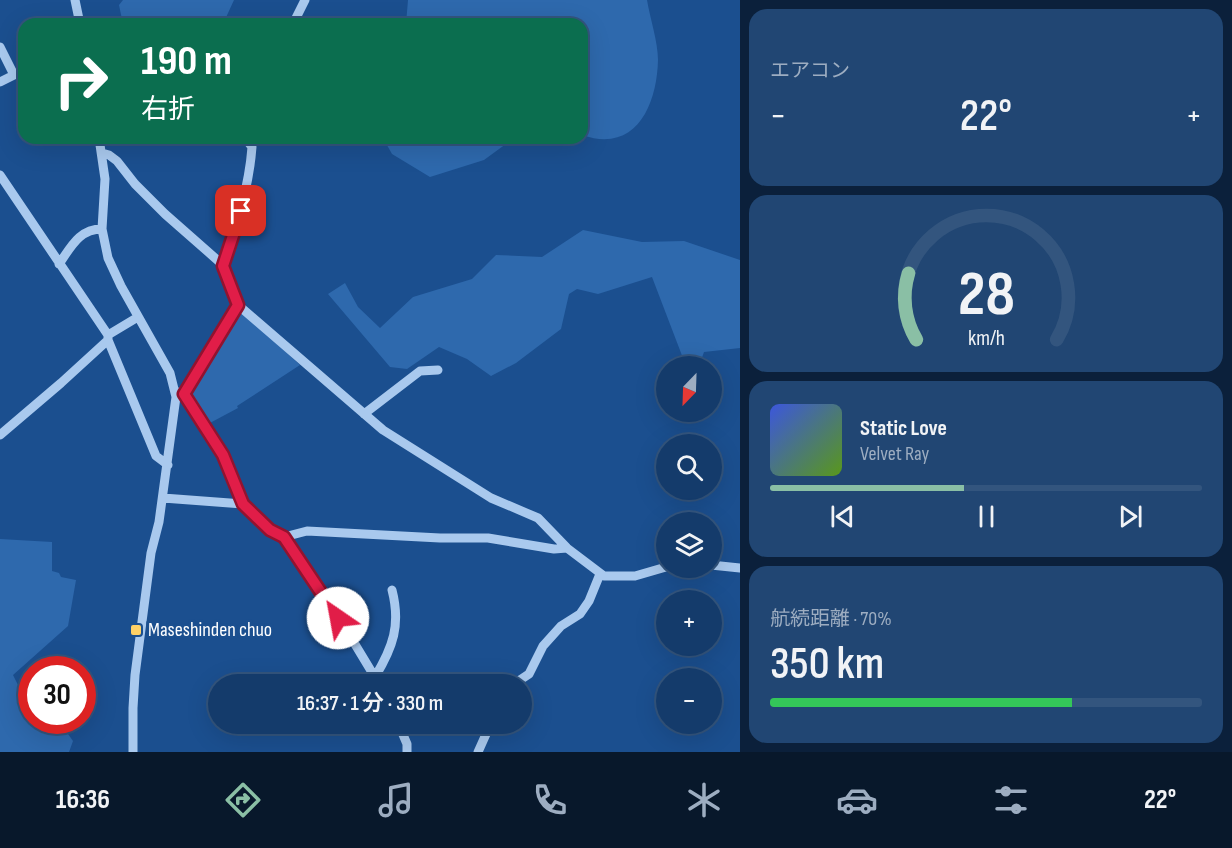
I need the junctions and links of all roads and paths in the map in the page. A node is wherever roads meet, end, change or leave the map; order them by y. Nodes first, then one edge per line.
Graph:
1 (75, 0) edge
2 (305, 0) edge
3 (79, 18) edge
4 (296, 18) edge
5 (0, 47) edge
6 (0, 82) edge
7 (100, 144) edge
8 (250, 144) edge
9 (102, 153) junction
10 (0, 175) edge
11 (102, 229) junction
12 (59, 264) junction
13 (223, 266) junction
14 (238, 305) junction
15 (138, 317) junction
16 (108, 338) junction
17 (438, 370) dead end
18 (180, 393) junction
19 (364, 414) junction
20 (0, 435) edge
21 (168, 465) junction
22 (163, 498) junction
23 (243, 504) junction
24 (284, 537) junction
25 (567, 548) junction
26 (722, 566) edge
27 (740, 568) edge
28 (656, 570) edge
29 (600, 574) junction
30 (392, 590) dead end
31 (373, 674) edge
32 (380, 674) edge
33 (529, 674) edge
34 (403, 734) edge
35 (486, 734) edge
36 (133, 752) edge
37 (407, 752) edge
38 (478, 752) edge

1 - 3 street
2 - 4 street
5 - 6 street
7 - 9 street
8 - 13 street
9 - 11 street
9 - 13 street
10 - 12 street
11 - 12 street
11 - 15 street
12 - 16 street
13 - 14 street
14 - 18 street
14 - 19 street
15 - 16 street
15 - 18 street
16 - 20 street
16 - 21 street
17 - 19 street
18 - 21 street
18 - 23 street
19 - 25 street
21 - 22 street
22 - 23 street
22 - 36 street
23 - 24 street
24 - 25 street
24 - 31 street
25 - 29 street
26 - 27 street
28 - 29 street
29 - 33 street
30 - 32 street
34 - 37 street
35 - 38 street

